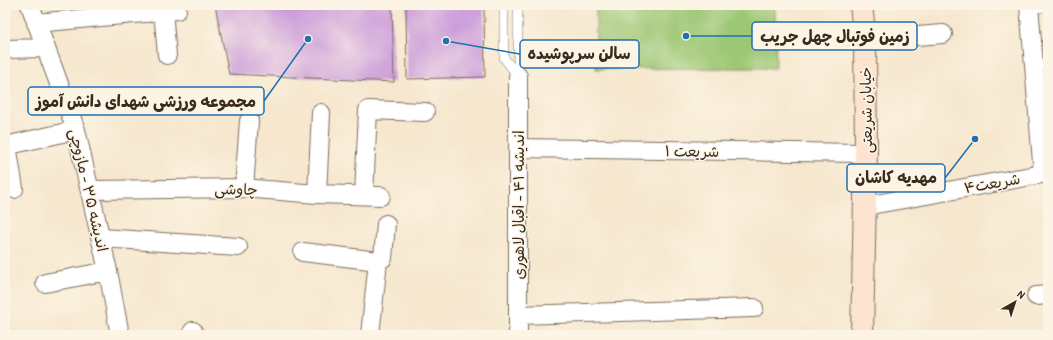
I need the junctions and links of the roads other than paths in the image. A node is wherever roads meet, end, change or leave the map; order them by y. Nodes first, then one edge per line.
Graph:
1 (30, 5) edge
2 (504, 5) edge
3 (518, 5) edge
4 (861, 5) edge
5 (1029, 7) edge
6 (1048, 7) edge
7 (158, 10) edge
8 (36, 23) junction
9 (944, 34) dead end
10 (865, 40) junction
11 (46, 48) junction
12 (5, 49) edge
13 (167, 54) dead end
14 (518, 76) junction
15 (424, 112) dead end
16 (321, 113) dead end
17 (249, 121) dead end
18 (76, 130) junction
19 (6, 145) edge
20 (518, 148) junction
21 (866, 153) junction
22 (1045, 174) edge
23 (244, 188) junction
24 (14, 189) dead end
25 (91, 190) junction
26 (317, 194) junction
27 (865, 206) junction
28 (386, 224) dead end
29 (101, 238) junction
30 (238, 247) dead end
31 (303, 252) dead end
32 (378, 260) junction
33 (108, 271) junction
34 (45, 283) dead end
35 (754, 308) dead end
36 (518, 315) junction
37 (120, 335) edge
38 (370, 335) edge
39 (518, 335) edge
40 (862, 335) edge

1 - 8 street, اندیشه ۳۵ - مازوچی
2 - 14 lane
3 - 14 lane
4 - 10 street, خیابان شریعتی
5 - 6 lane
5 - 22 street
7 - 8 street
7 - 13 street
8 - 11 street, اندیشه ۳۵ - مازوچی
9 - 10 street
10 - 21 street, خیابان شریعتی
11 - 12 street
11 - 18 street, اندیشه ۳۵ - مازوچی
14 - 20 street, اندیشه ۴۱ - اقبال لاهوری
15 - 26 street, چاوشی
16 - 26 street
17 - 23 street
18 - 19 street
18 - 25 street, اندیشه ۳۵ - مازوچی
19 - 24 street
20 - 21 street, شریعت ۱
20 - 36 street, اندیشه ۴۱ - اقبال لاهوری
21 - 27 street, خیابان شریعتی
22 - 27 street, شریعت۴
23 - 25 street, چاوشی
23 - 26 street, چاوشی
25 - 29 street, اندیشه ۳۵ - مازوچی
27 - 40 street, خیابان شریعتی
28 - 32 street
29 - 30 street
29 - 33 street, اندیشه ۳۵ - مازوچی
31 - 32 street
32 - 38 street
33 - 34 street
33 - 37 street, اندیشه ۳۵ - مازوچی
35 - 36 street
36 - 39 street, اندیشه ۴۱ - اقبال لاهوری

